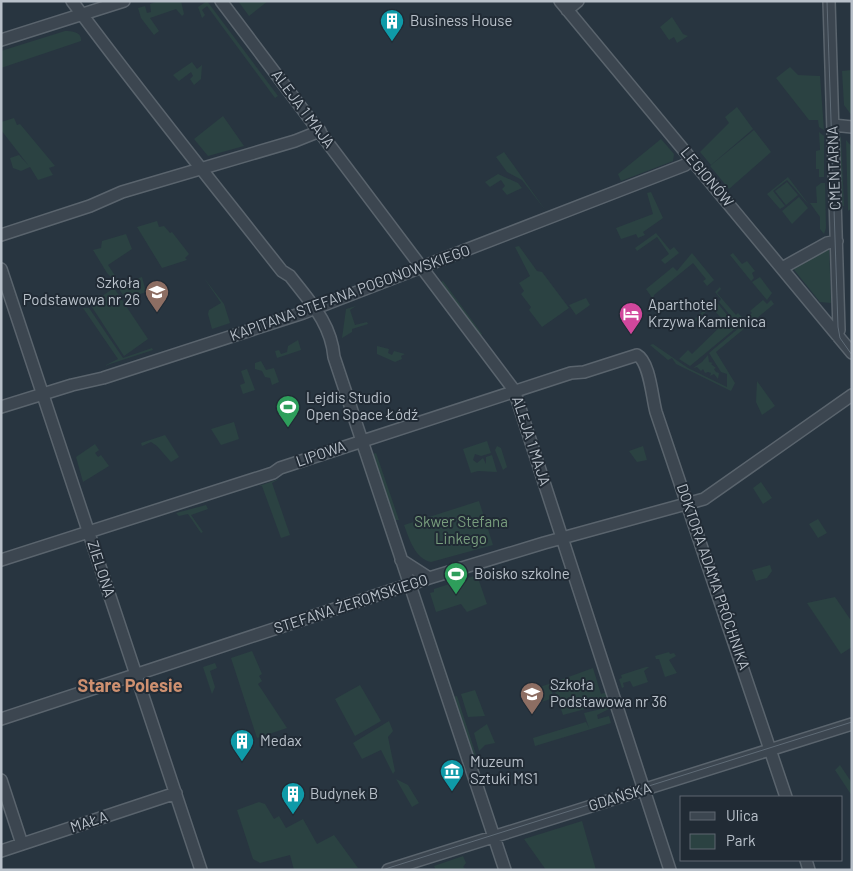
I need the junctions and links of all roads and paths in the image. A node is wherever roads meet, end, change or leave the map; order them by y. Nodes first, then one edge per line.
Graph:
1 (72, 1) edge
2 (124, 1) edge
3 (221, 1) edge
4 (578, 1) edge
5 (829, 1) edge
6 (564, 6) edge
7 (82, 15) junction
8 (1, 40) edge
9 (833, 125) junction
10 (852, 127) edge
11 (320, 131) junction
12 (692, 159) junction
13 (201, 170) junction
14 (1, 235) edge
15 (837, 241) junction
16 (424, 267) junction
17 (782, 268) junction
18 (1, 269) edge
19 (314, 307) junction
20 (837, 335) junction
21 (852, 353) edge
22 (642, 358) joint
23 (514, 391) junction
24 (43, 394) junction
25 (852, 395) edge
26 (1, 407) edge
27 (362, 441) junction
28 (688, 504) junction
29 (89, 532) junction
30 (562, 538) junction
31 (1, 560) edge
32 (401, 560) junction
33 (430, 578) junction
34 (410, 584) junction
35 (136, 675) junction
36 (1, 719) edge
37 (852, 724) edge
38 (771, 750) junction
39 (1, 780) edge
40 (644, 790) junction
41 (176, 793) junction
42 (786, 796) edge
43 (494, 836) junction
44 (22, 844) junction
45 (1, 850) edge
46 (201, 870) edge
47 (388, 870) edge
48 (505, 870) edge
49 (670, 870) edge

1 - 7 street
2 - 7 street
3 - 11 street, ALEJA 1 MAJA
4 - 6 street
5 - 9 street, CMENTARNA
6 - 12 street, LEGIONÓW
7 - 8 street
7 - 13 street
9 - 10 street
9 - 15 street, CMENTARNA
11 - 13 street
11 - 16 street, ALEJA 1 MAJA
12 - 16 street, KAPITANA STEFANA POGONOWSKIEGO
12 - 17 street, LEGIONÓW
13 - 14 street
13 - 19 street
15 - 17 street
15 - 20 street, CMENTARNA
16 - 19 street, KAPITANA STEFANA POGONOWSKIEGO
16 - 23 street, ALEJA 1 MAJA
17 - 20 street, LEGIONÓW
18 - 24 street, ZIELONA
19 - 24 street, KAPITANA STEFANA POGONOWSKIEGO
19 - 27 street
20 - 21 street, LEGIONÓW
22 - 23 street, LIPOWA
22 - 28 street, DOKTORA ADAMA PRÓCHNIKA
23 - 27 street, LIPOWA
23 - 30 street, ALEJA 1 MAJA
24 - 26 street, KAPITANA STEFANA POGONOWSKIEGO
24 - 29 street, ZIELONA
25 - 28 street, STEFANA ŻEROMSKIEGO
27 - 29 street, LIPOWA
27 - 32 street
28 - 30 street, STEFANA ŻEROMSKIEGO
28 - 38 street, DOKTORA ADAMA PRÓCHNIKA
29 - 31 street, LIPOWA
29 - 35 street, ZIELONA
30 - 33 street, STEFANA ŻEROMSKIEGO
30 - 40 street, ALEJA 1 MAJA
32 - 33 street
32 - 34 street
33 - 34 street, STEFANA ŻEROMSKIEGO
34 - 35 street, STEFANA ŻEROMSKIEGO
34 - 43 street
35 - 36 street, STEFANA ŻEROMSKIEGO
35 - 41 street, ZIELONA
37 - 38 street, GDAŃSKA
38 - 40 street, GDAŃSKA
38 - 42 street, DOKTORA ADAMA PRÓCHNIKA
39 - 44 street
40 - 43 street, GDAŃSKA
40 - 49 street, ALEJA 1 MAJA
41 - 44 street, MAŁA
41 - 46 street, ZIELONA
43 - 47 street, GDAŃSKA
43 - 48 street
44 - 45 street, MAŁA

